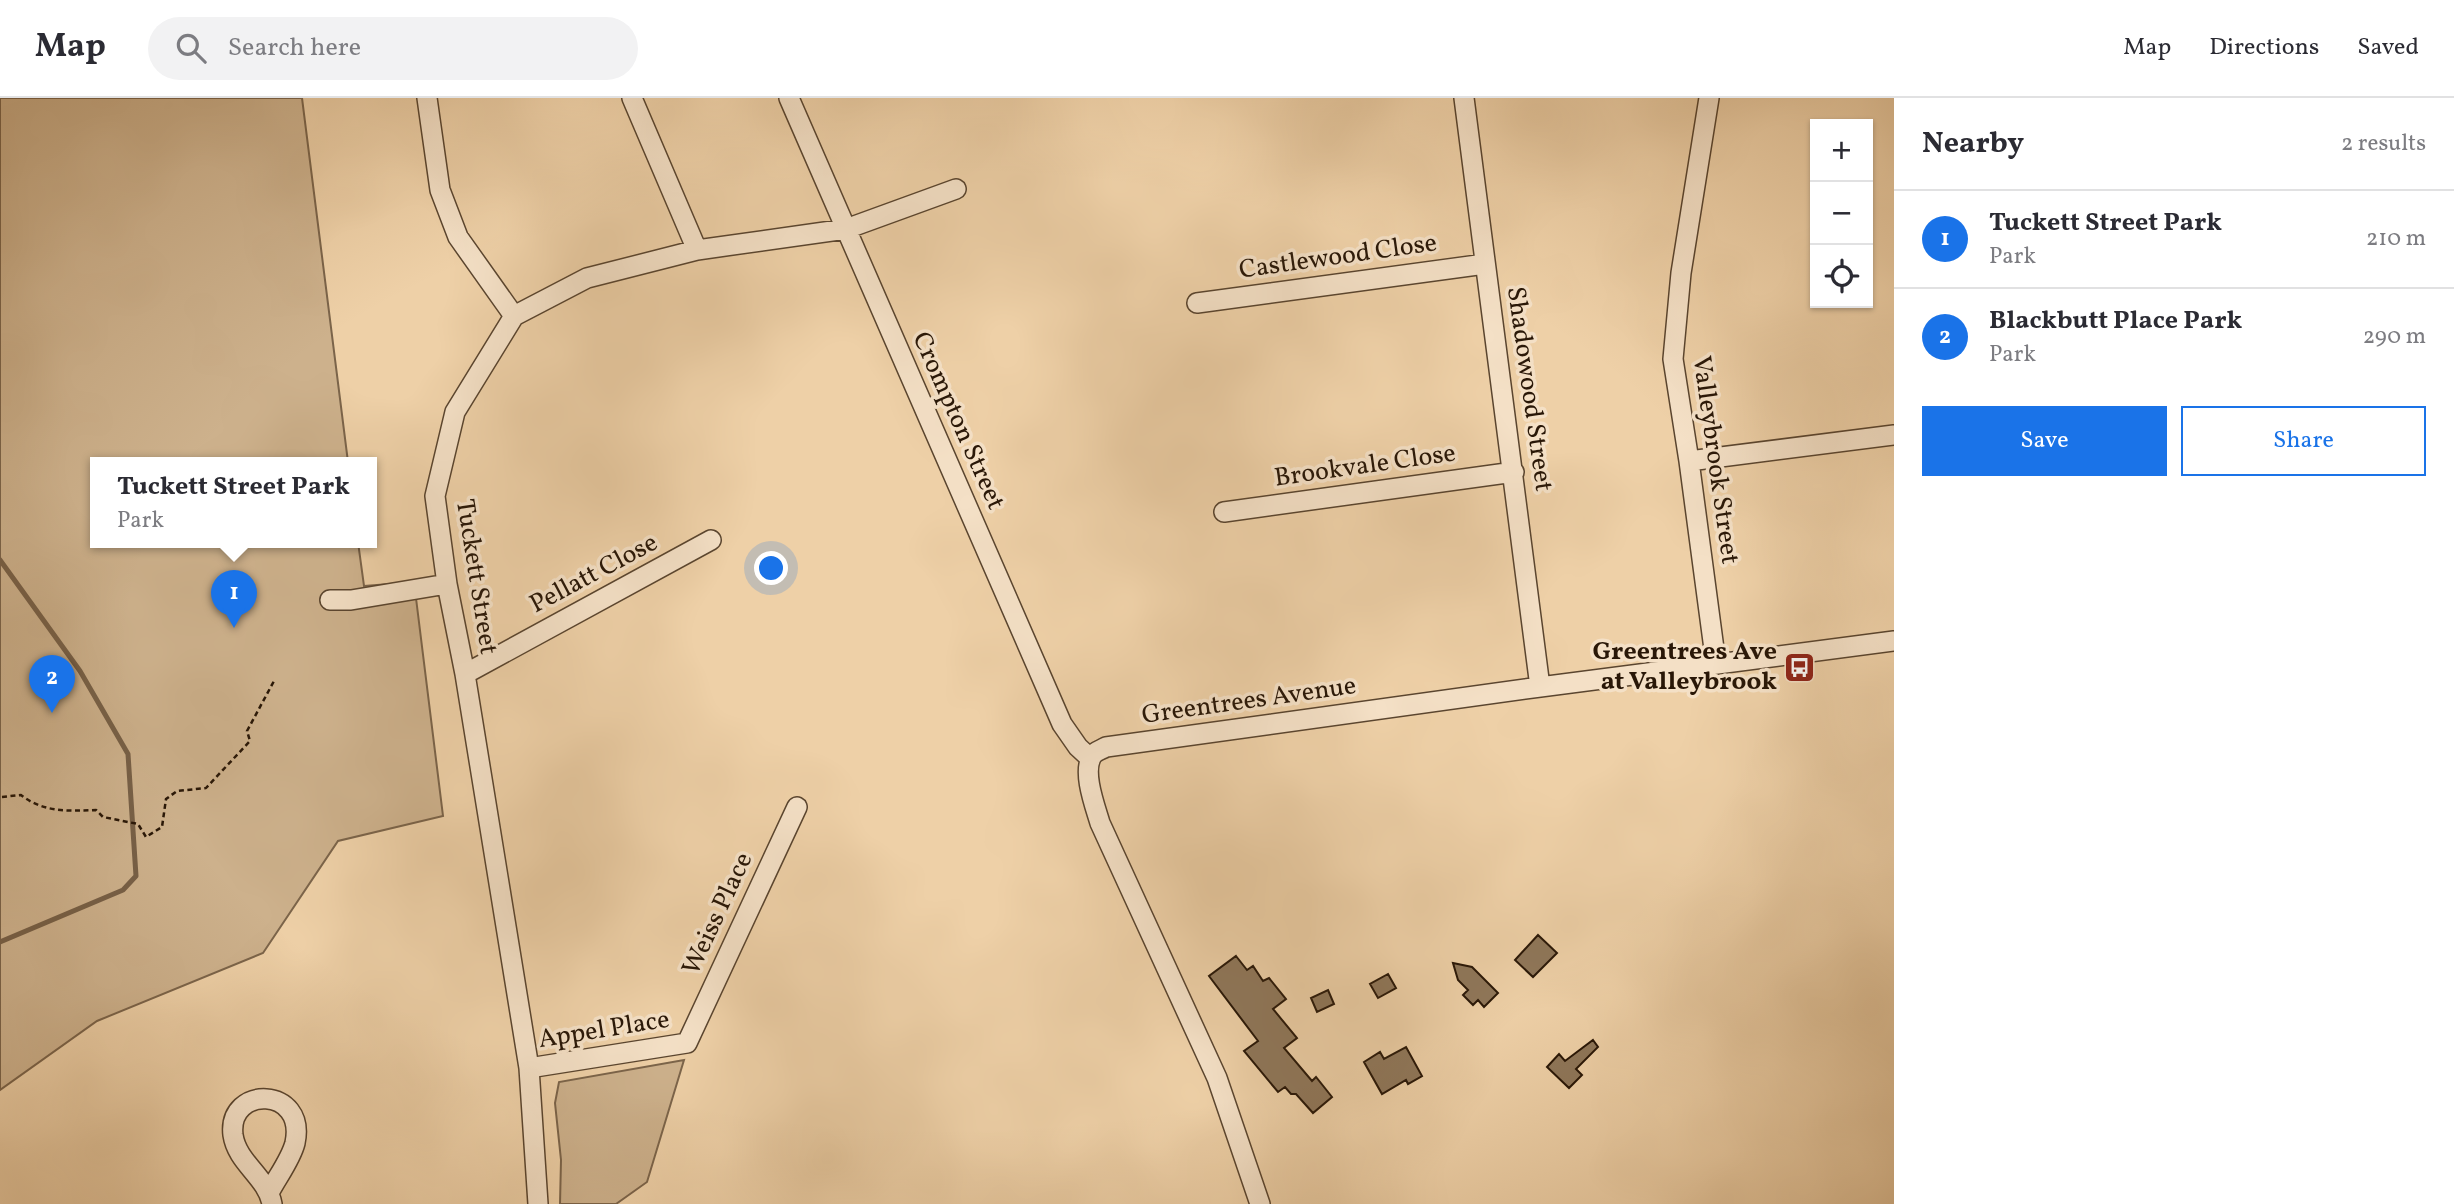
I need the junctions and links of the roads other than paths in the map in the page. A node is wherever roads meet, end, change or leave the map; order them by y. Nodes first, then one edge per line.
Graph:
1 (427, 98) edge
2 (632, 98) edge
3 (789, 98) edge
4 (1464, 98) edge
5 (1709, 98) edge
6 (956, 189) dead end
7 (845, 229) junction
8 (697, 250) junction
9 (1485, 264) junction
10 (1197, 303) dead end
11 (514, 316) junction
12 (1894, 435) edge
13 (1689, 461) junction
14 (1514, 472) junction
15 (1224, 512) dead end
16 (711, 540) dead end
17 (447, 583) junction
18 (330, 600) dead end
19 (1894, 641) edge
20 (1716, 664) junction
21 (465, 674) junction
22 (1540, 687) junction
23 (1090, 758) junction
24 (797, 807) dead end
25 (687, 1043) joint
26 (529, 1068) junction
27 (538, 1204) edge
28 (1260, 1204) edge

1 - 11 street
2 - 8 street
3 - 7 street, Crompton Street
4 - 9 street, Shadowood Street
5 - 13 street, Valleybrook Street
6 - 7 street
7 - 8 street
7 - 23 street, Crompton Street
8 - 11 street
9 - 10 street, Castlewood Close
9 - 14 street, Shadowood Street
11 - 17 street, Tuckett Street
12 - 13 street
13 - 20 street, Valleybrook Street
14 - 15 street, Brookvale Close
14 - 22 street, Shadowood Street
16 - 21 street, Pellatt Close
17 - 18 street
17 - 21 street, Tuckett Street
19 - 20 street, Greentrees Avenue
20 - 22 street, Greentrees Avenue
21 - 26 street, Tuckett Street
22 - 23 street, Greentrees Avenue
23 - 28 street
24 - 25 street, Weiss Place
25 - 26 street, Appel Place
26 - 27 street, Tuckett Street

